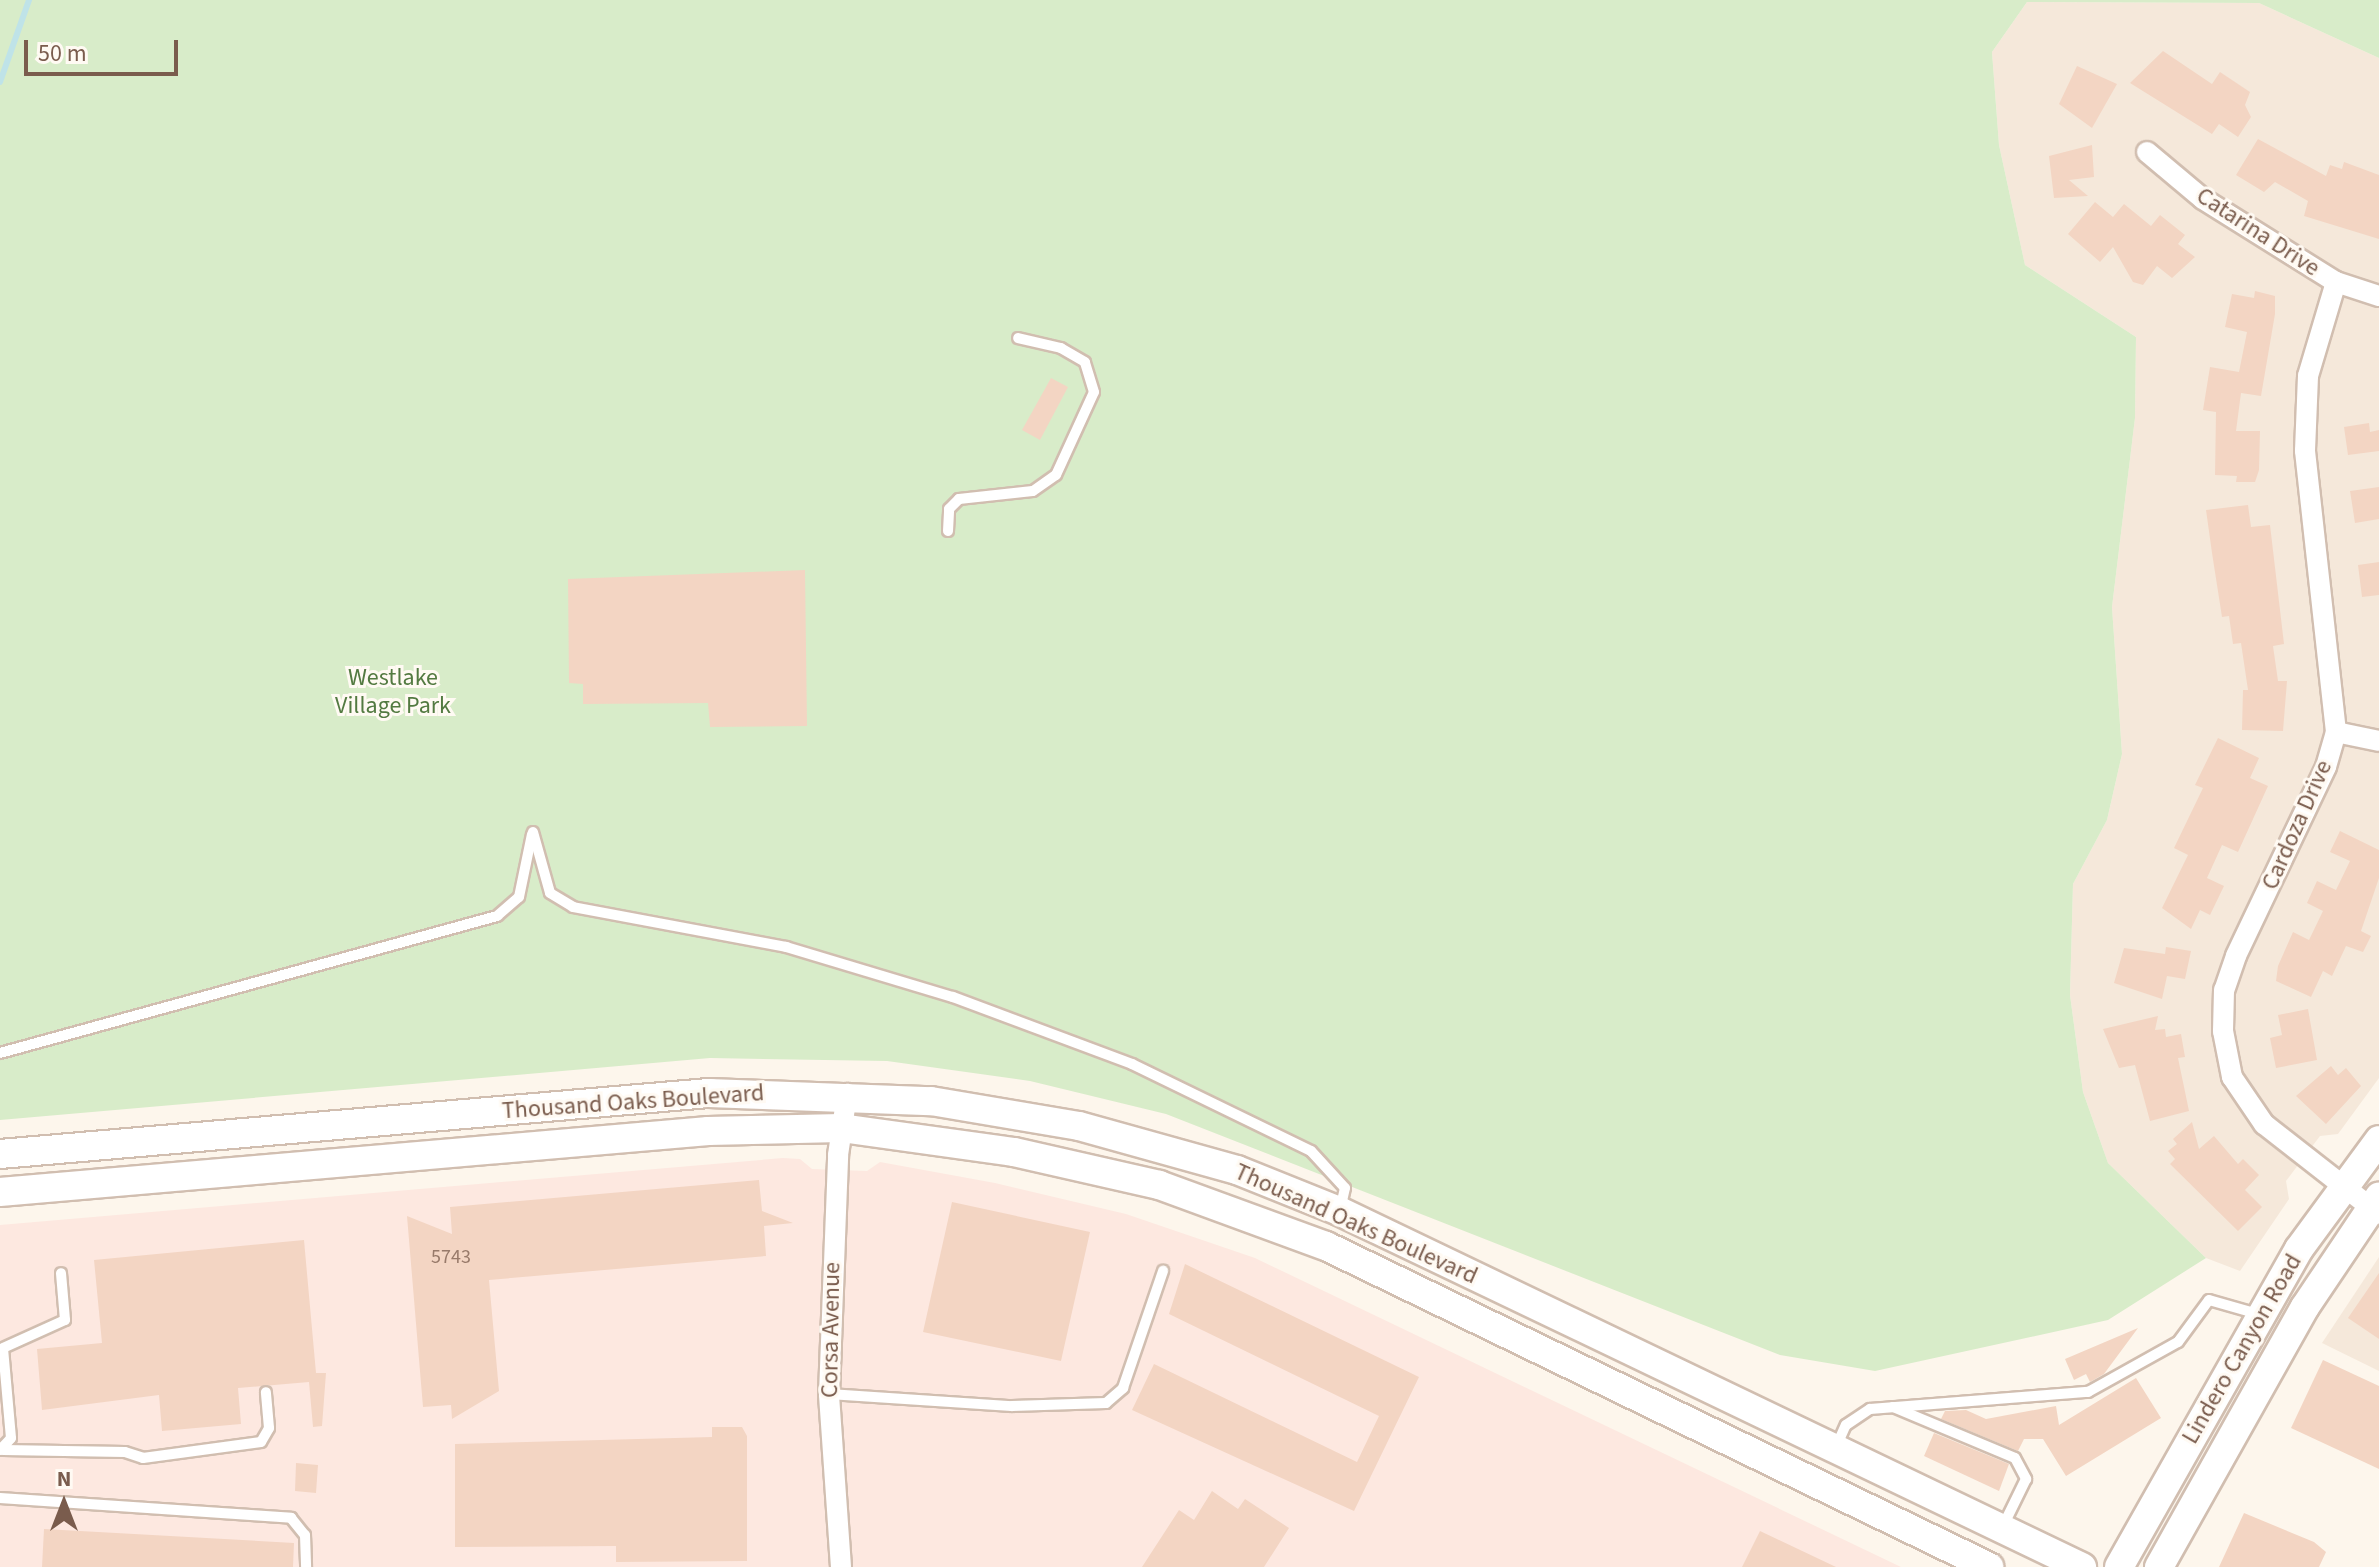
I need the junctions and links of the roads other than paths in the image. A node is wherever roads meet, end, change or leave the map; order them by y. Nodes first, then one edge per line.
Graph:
1 (2147, 152) dead end
2 (2336, 282) junction
3 (2379, 296) edge
4 (1018, 338) dead end
5 (948, 531) dead end
6 (2336, 732) junction
7 (2379, 741) edge
8 (0, 1053) edge
9 (847, 1094) junction
10 (841, 1128) junction
11 (2379, 1140) edge
12 (0, 1154) edge
13 (2342, 1187) junction
14 (0, 1192) edge
15 (2376, 1206) edge
16 (1339, 1211) junction
17 (1326, 1246) junction
18 (1163, 1271) dead end
19 (61, 1273) dead end
20 (2260, 1315) junction
21 (1685, 1377) junction
22 (266, 1392) dead end
23 (829, 1394) junction
24 (1891, 1406) junction
25 (1669, 1414) junction
26 (1835, 1448) junction
27 (1, 1450) edge
28 (0, 1498) edge
29 (2001, 1529) junction
30 (306, 1567) edge
31 (841, 1567) edge
32 (1989, 1567) edge
33 (2082, 1567) edge
34 (2119, 1567) edge
35 (2159, 1567) edge

1 - 2 street, Catarina Drive
2 - 3 street, Catarina Drive
2 - 6 street, Cardoza Drive
4 - 5 lane
6 - 7 street
6 - 13 street, Cardoza Drive
8 - 16 lane
9 - 10 street, Corsa Avenue
9 - 12 main road, Thousand Oaks Boulevard
9 - 16 main road, Thousand Oaks Boulevard
10 - 14 main road, Thousand Oaks Boulevard
10 - 17 main road, Thousand Oaks Boulevard
10 - 23 street, Corsa Avenue
11 - 13 main road, Lindero Canyon Road
13 - 15 street, Cardoza Drive
13 - 20 main road, Lindero Canyon Road
15 - 35 main road, Lindero Canyon Road
16 - 17 main road
16 - 21 main road, Thousand Oaks Boulevard
17 - 25 main road, Thousand Oaks Boulevard
18 - 23 lane
19 - 27 lane
20 - 24 lane
20 - 34 main road, Lindero Canyon Road
21 - 25 main road
21 - 26 main road, Thousand Oaks Boulevard
22 - 27 lane
23 - 31 street, Corsa Avenue
24 - 26 lane
24 - 29 lane
25 - 32 main road, Thousand Oaks Boulevard
26 - 29 main road, Thousand Oaks Boulevard
28 - 30 lane
29 - 33 main road, Thousand Oaks Boulevard

